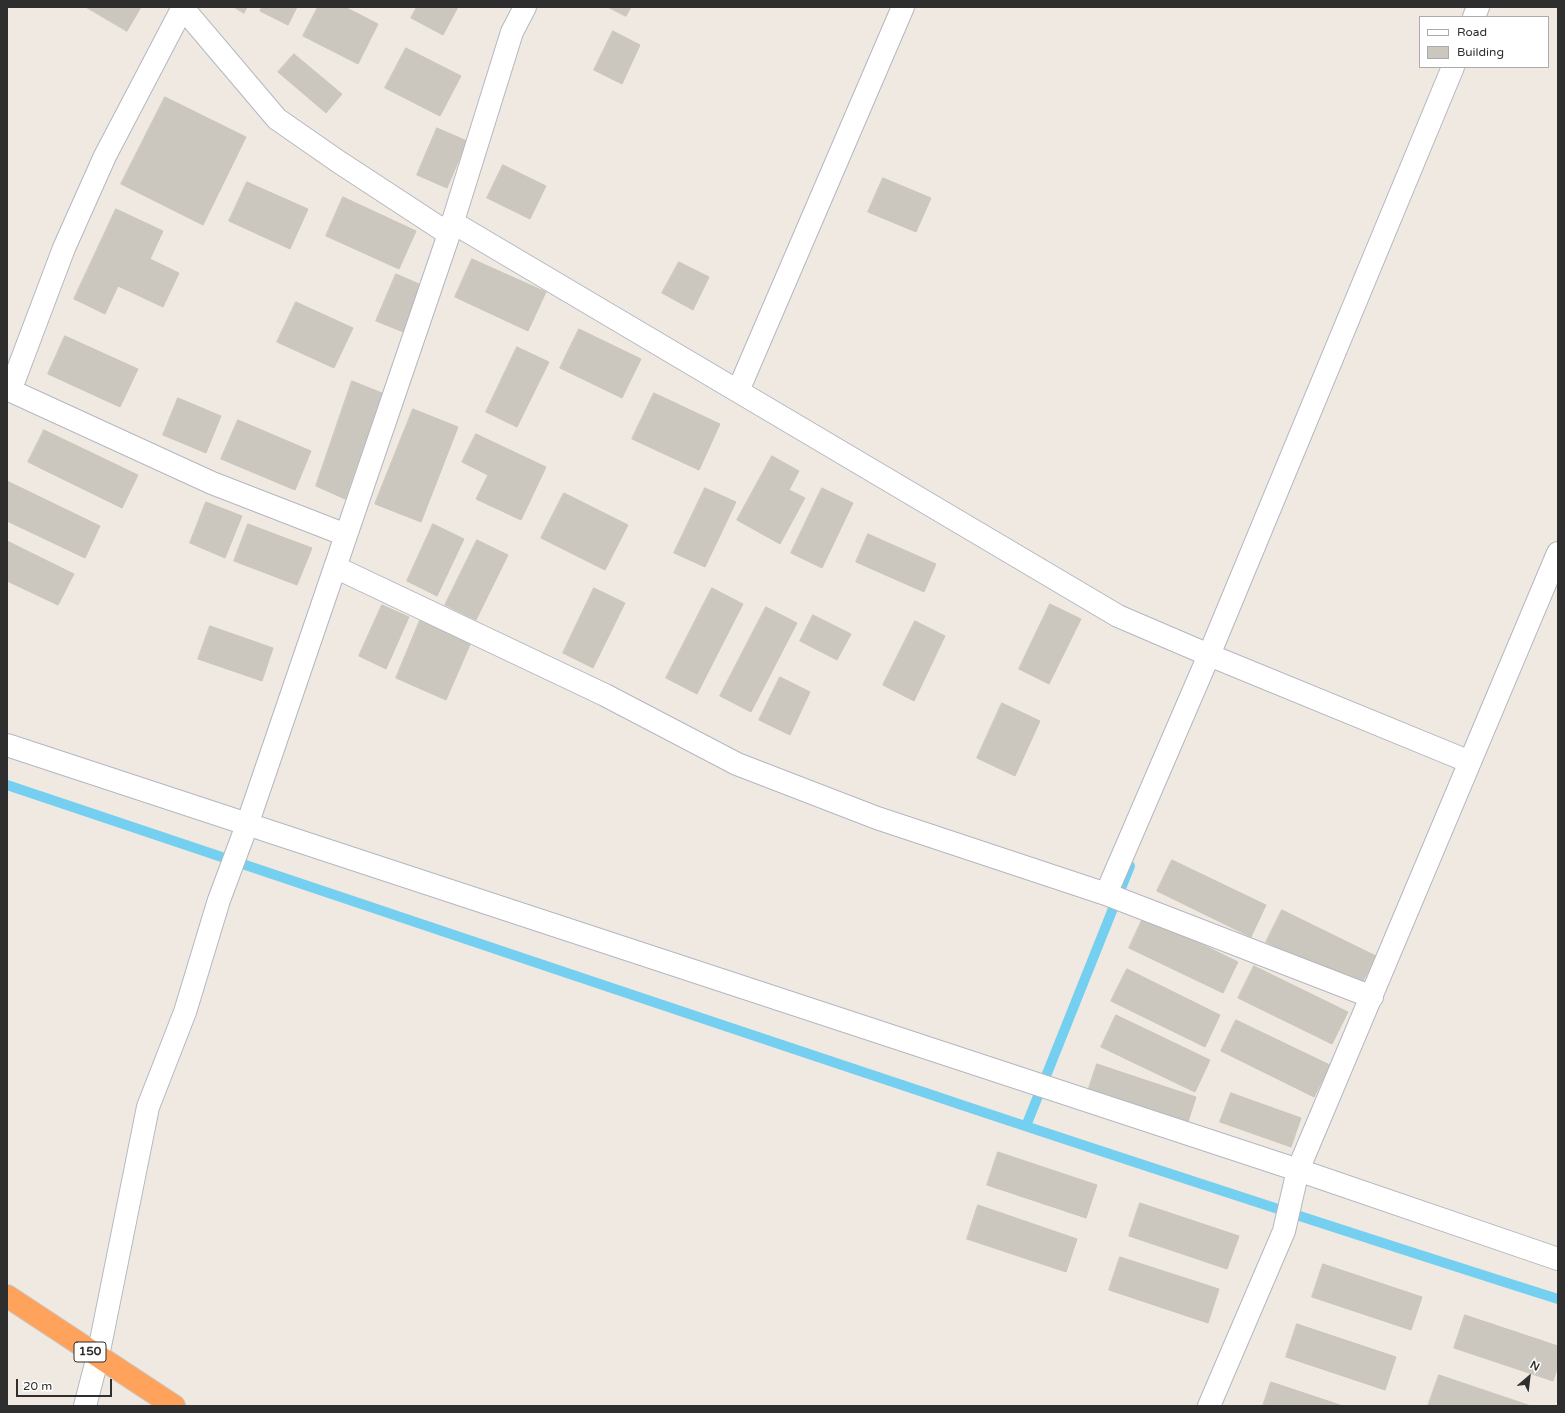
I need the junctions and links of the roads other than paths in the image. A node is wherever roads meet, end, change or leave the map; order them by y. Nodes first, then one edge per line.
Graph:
1 (183, 7) edge
2 (525, 7) edge
3 (903, 7) edge
4 (1453, 68) edge
5 (450, 228) junction
6 (8, 390) edge
7 (738, 391) junction
8 (346, 535) junction
9 (1558, 553) edge
10 (335, 567) junction
11 (1209, 655) junction
12 (7, 745) edge
13 (1470, 762) junction
14 (247, 825) junction
15 (1106, 894) junction
16 (1372, 997) junction
17 (1298, 1170) junction
18 (1558, 1258) edge
19 (7, 1296) edge
20 (98, 1356) junction
21 (85, 1406) edge
22 (174, 1406) edge
23 (1209, 1406) edge

1 - 5 street
1 - 6 street
2 - 5 street
3 - 7 street
4 - 11 street
5 - 7 street
5 - 8 street
6 - 8 street
7 - 11 street
8 - 10 street
9 - 13 street
10 - 14 street
10 - 15 street
11 - 13 street
11 - 15 street
12 - 14 street
13 - 16 street
14 - 17 street
14 - 20 street
15 - 16 street
16 - 17 street
17 - 18 street
17 - 23 street
19 - 20 highway, 150
20 - 21 street
20 - 22 highway, 150

